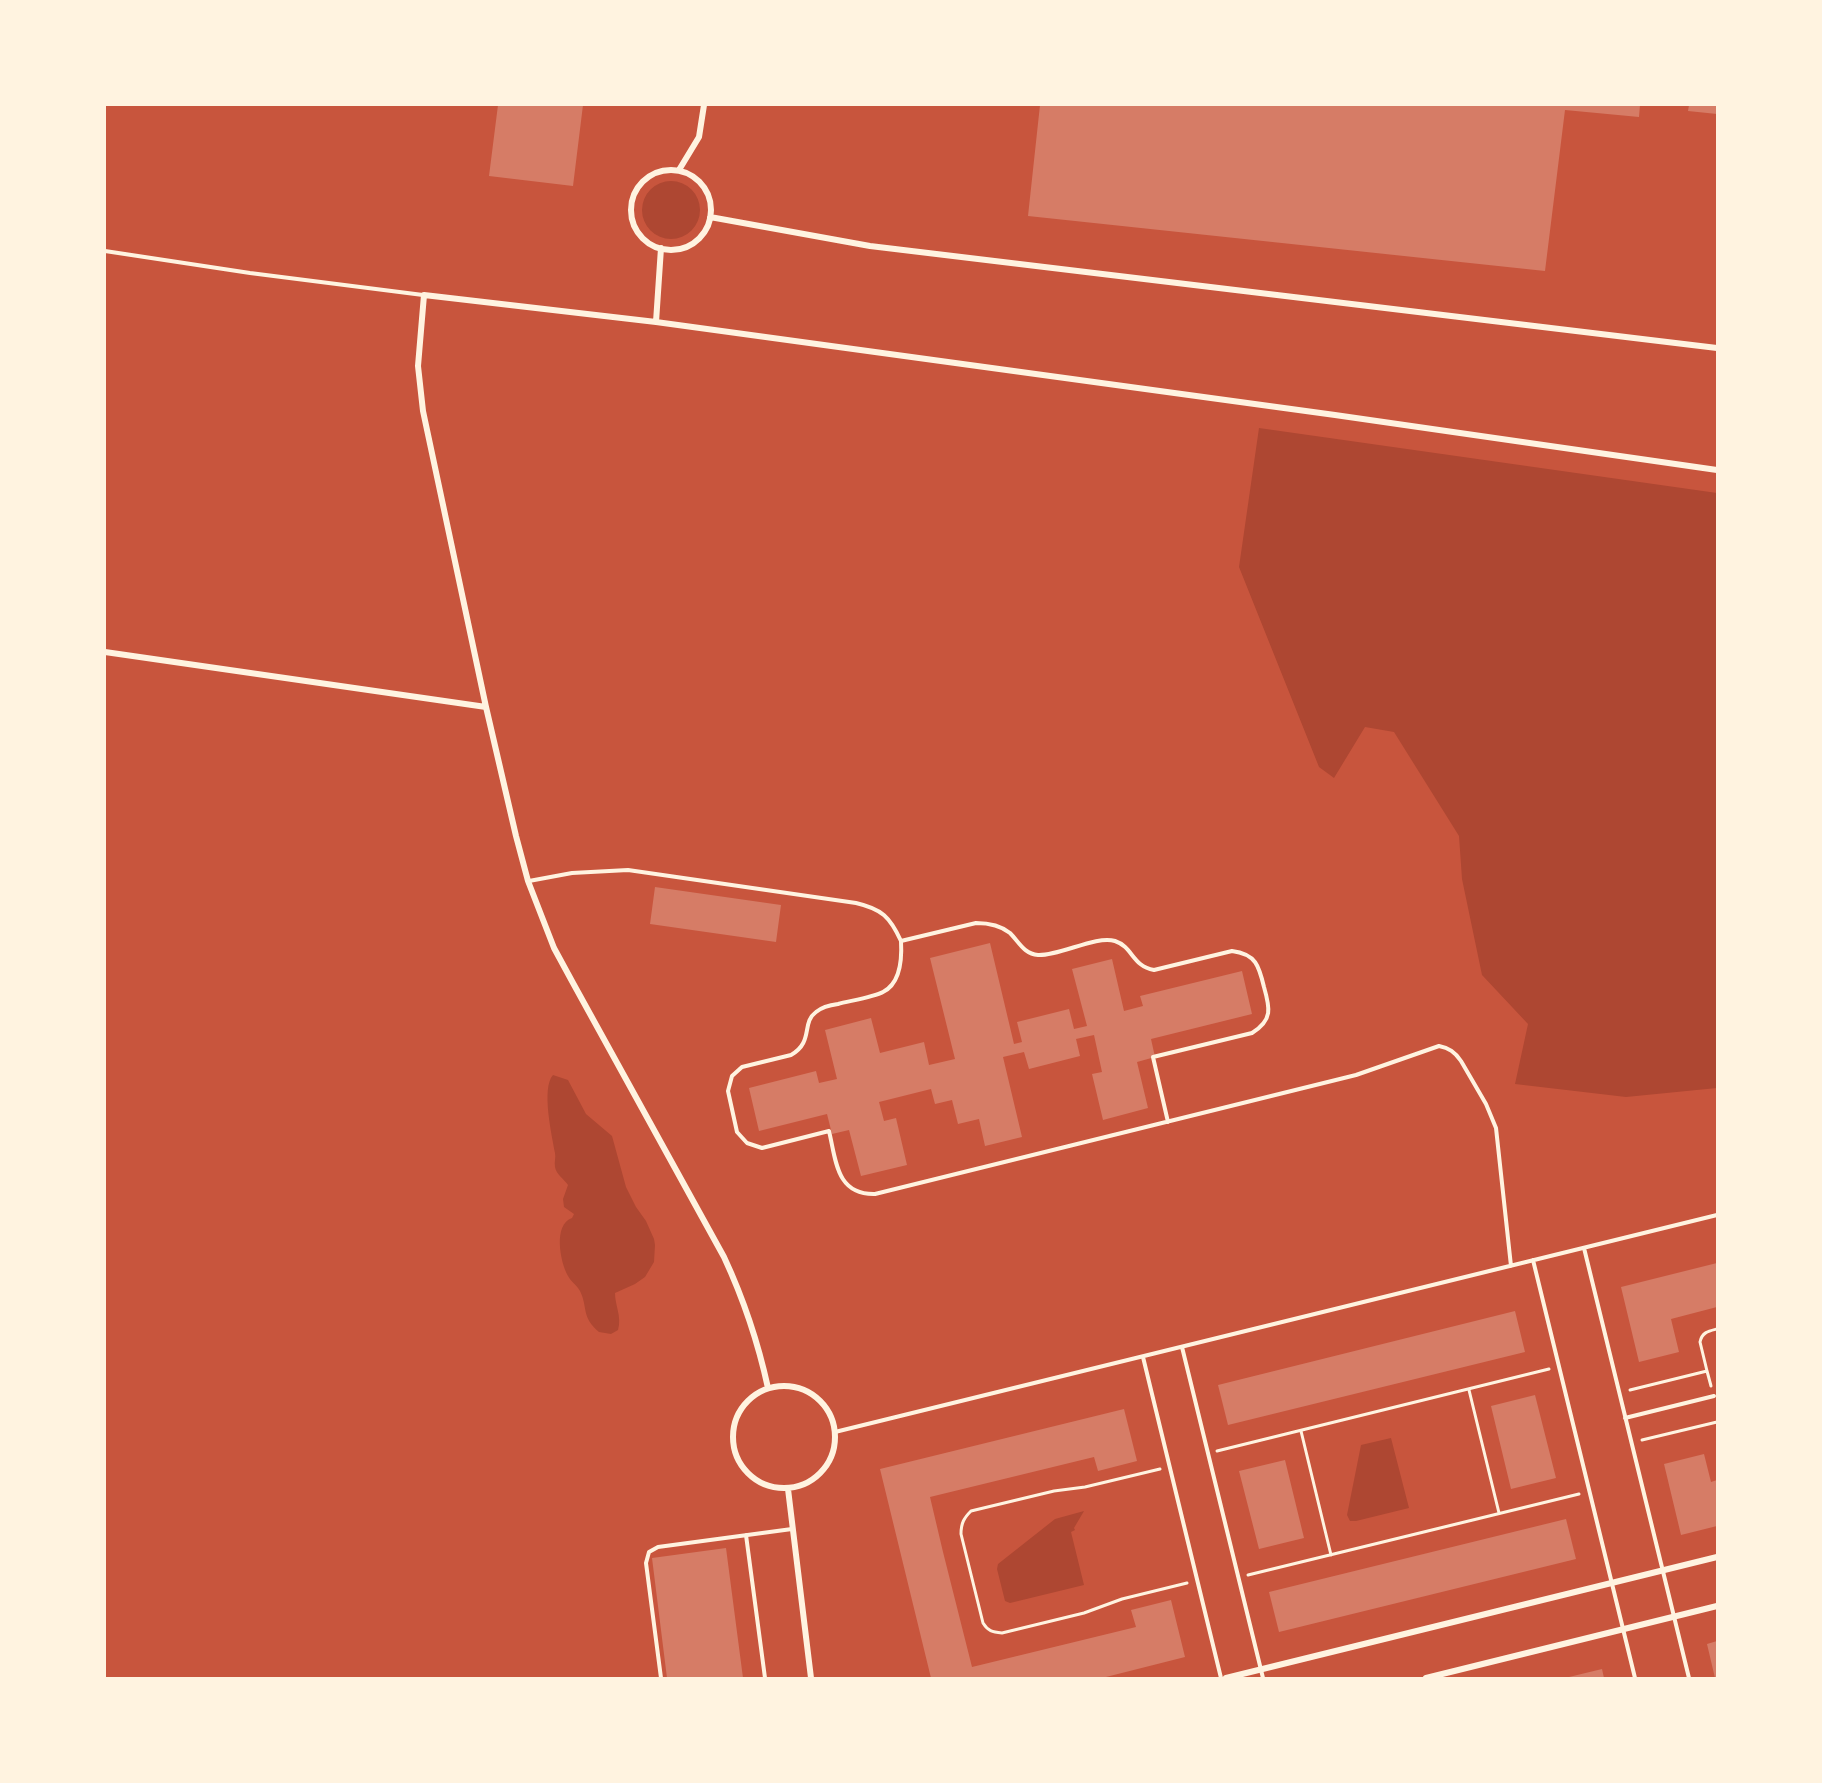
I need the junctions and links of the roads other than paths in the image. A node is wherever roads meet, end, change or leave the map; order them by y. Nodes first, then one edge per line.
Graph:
1 (704, 105) edge
2 (679, 170) junction
3 (710, 218) junction
4 (661, 248) junction
5 (105, 251) edge
6 (424, 295) junction
7 (656, 322) junction
8 (1717, 348) edge
9 (1717, 470) edge
10 (105, 652) edge
11 (486, 707) junction
12 (528, 881) junction
13 (901, 941) junction
14 (1168, 1122) junction
15 (1717, 1215) edge
16 (1584, 1248) junction
17 (1533, 1260) junction
18 (1511, 1266) junction
19 (1182, 1347) junction
20 (1143, 1357) junction
21 (768, 1388) junction
22 (1714, 1396) road end
23 (1625, 1418) junction
24 (835, 1432) junction
25 (788, 1488) junction
26 (792, 1529) junction
27 (746, 1535) junction
28 (1717, 1557) edge
29 (1663, 1570) junction
30 (1612, 1583) junction
31 (1717, 1606) edge
32 (1674, 1617) junction
33 (1623, 1629) junction
34 (1261, 1670) junction
35 (661, 1678) edge
36 (765, 1678) edge
37 (811, 1678) edge
38 (1221, 1678) edge
39 (1226, 1678) edge
40 (1263, 1678) edge
41 (1426, 1678) edge
42 (1635, 1678) edge
43 (1689, 1678) edge

1 - 2 street
2 - 3 street
2 - 4 street
3 - 4 street
3 - 8 street
4 - 7 street
5 - 6 lane
6 - 7 street
6 - 11 street
7 - 9 street
10 - 11 street
11 - 12 street
12 - 13 lane
12 - 21 street
13 - 14 lane
13 - 14 lane
14 - 18 lane
15 - 16 lane
16 - 17 lane
16 - 23 lane
17 - 18 lane
17 - 30 lane
18 - 19 lane
19 - 20 lane
19 - 34 lane
20 - 24 lane
20 - 38 lane
21 - 24 street
21 - 25 street
22 - 23 lane
23 - 29 lane
24 - 25 street
25 - 26 street
26 - 27 lane
26 - 37 street
27 - 35 lane
27 - 36 lane
28 - 29 street
29 - 30 street
29 - 32 lane
30 - 33 lane
30 - 34 street
31 - 32 street
32 - 33 street
32 - 43 lane
33 - 41 street
33 - 42 lane
34 - 39 street
34 - 40 lane

